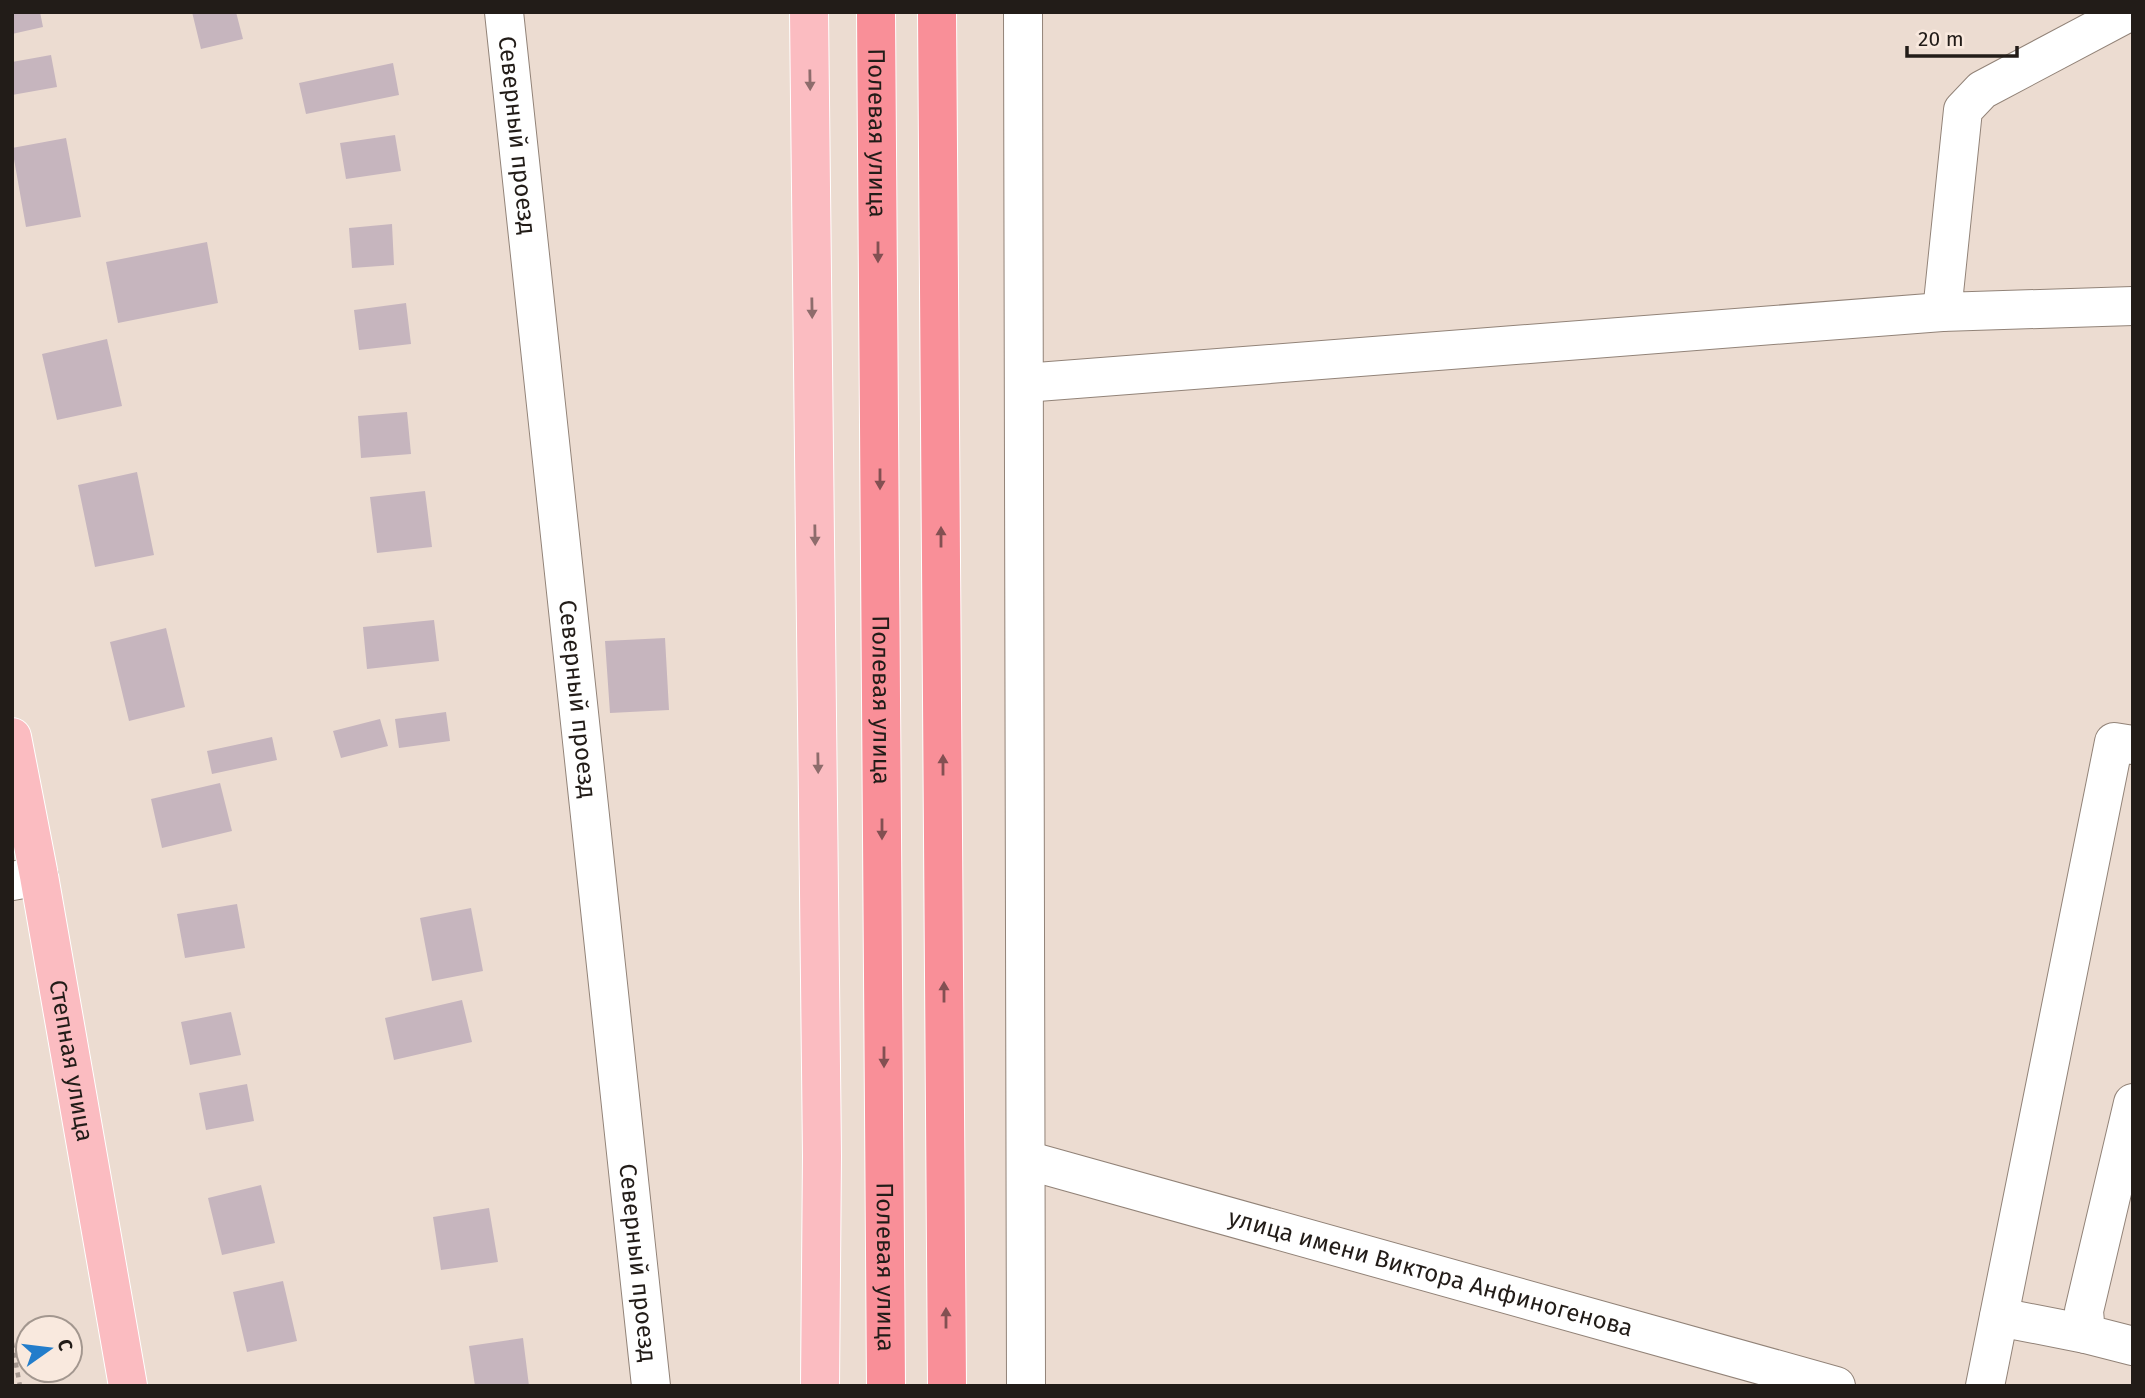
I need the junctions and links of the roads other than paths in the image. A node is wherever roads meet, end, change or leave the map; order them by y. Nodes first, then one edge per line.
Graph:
1 (504, 12) edge
2 (809, 12) edge
3 (876, 12) edge
4 (937, 12) edge
5 (1023, 12) edge
6 (2129, 12) edge
7 (2133, 306) edge
8 (1942, 312) junction
9 (1024, 383) junction
10 (12, 737) edge
11 (2133, 745) edge
12 (26, 879) edge
13 (2133, 1103) edge
14 (1026, 1160) junction
15 (1999, 1317) junction
16 (2085, 1334) junction
17 (2133, 1346) edge
18 (128, 1386) edge
19 (651, 1386) edge
20 (820, 1386) edge
21 (886, 1386) edge
22 (947, 1386) edge
23 (1026, 1386) edge
24 (1836, 1386) edge
25 (1985, 1386) edge

1 - 19 street, Северный проезд
2 -> 20 main road
3 -> 21 highway, Полевая улица
22 -> 4 highway
5 - 9 street
6 - 8 street
7 - 8 street
8 - 9 street
9 - 14 street
10 - 12 main road, Степная улица
11 - 15 street
12 - 18 main road, Степная улица
13 - 16 street
14 - 23 street
14 - 24 street, улица имени Виктора Анфиногенова
15 - 16 street
15 - 25 street
16 - 17 street

